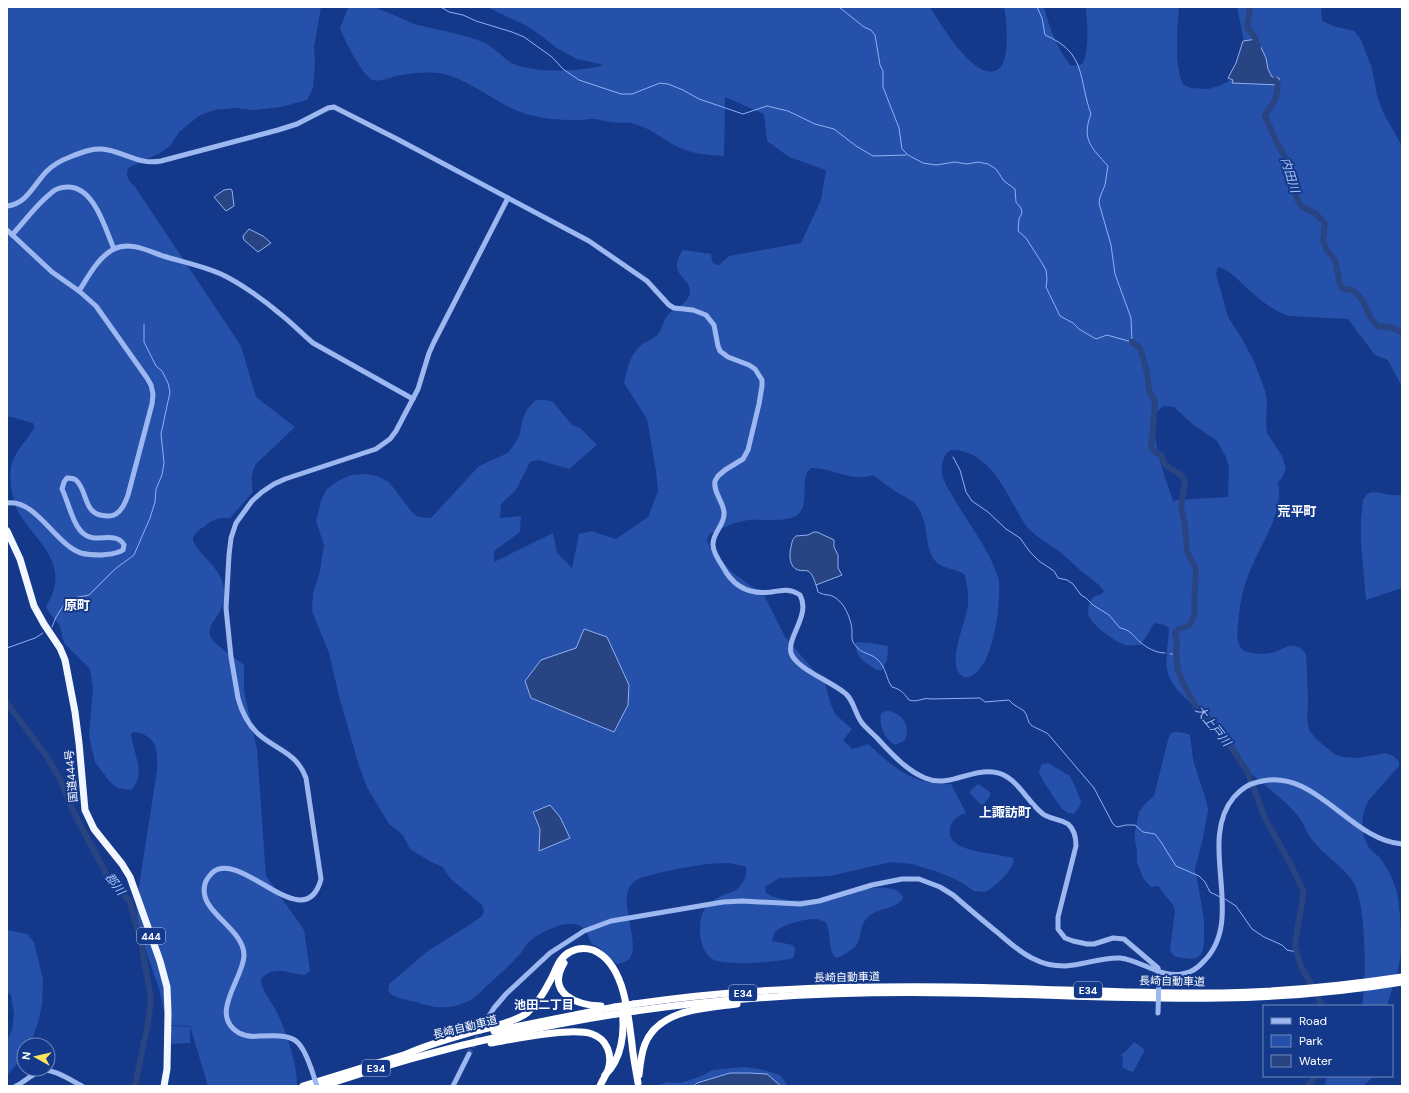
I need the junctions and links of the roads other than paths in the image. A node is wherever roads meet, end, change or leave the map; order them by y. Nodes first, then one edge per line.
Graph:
1 (508, 198) junction
2 (7, 206) edge
3 (7, 230) edge
4 (12, 234) junction
5 (114, 249) junction
6 (79, 290) junction
7 (413, 399) junction
8 (7, 503) edge
9 (7, 531) edge
10 (1402, 844) edge
11 (1159, 971) junction
12 (1402, 977) edge
13 (1402, 982) edge
14 (1376, 984) junction
15 (852, 990) junction
16 (827, 994) junction
17 (634, 1008) junction
18 (615, 1011) junction
19 (1158, 1013) dead end
20 (483, 1026) tunnel mouth
21 (441, 1051) junction
22 (407, 1054) junction
23 (469, 1054) tunnel mouth
24 (605, 1075) junction
25 (638, 1084) edge
26 (16, 1086) edge
27 (82, 1086) edge
28 (164, 1086) edge
29 (303, 1086) edge
30 (317, 1086) edge
31 (322, 1086) edge
32 (453, 1086) edge
33 (600, 1086) edge

1 - 2 street
1 - 7 street
1 - 11 street
3 - 4 street
4 - 5 street
4 - 6 street
5 - 6 street
5 - 7 street
6 - 8 street
7 - 30 street, bridge
9 - 28 highway, 国道444号 / 444
10 - 11 street
11 - 19 street, bridge
11 - 20 street
12 - 14 highway, 長崎自動車道 / E34
13 - 14 highway, 長崎自動車道 / E34
14 - 15 highway, 長崎自動車道 / E34
15 - 16 highway, 長崎自動車道 / E34
15 - 17 highway, 長崎自動車道 / E34
16 - 17 highway, 長崎自動車道 / E34
16 - 25 highway
17 - 18 highway, 長崎自動車道 / E34, bridge
18 - 21 highway, 長崎自動車道 / E34
18 - 22 highway, 長崎自動車道 / E34
18 - 24 highway
21 - 24 highway
21 - 31 highway, 長崎自動車道 / E34
22 - 25 highway
22 - 29 highway, 長崎自動車道 / E34
23 - 32 street
24 - 33 highway
26 - 27 street

